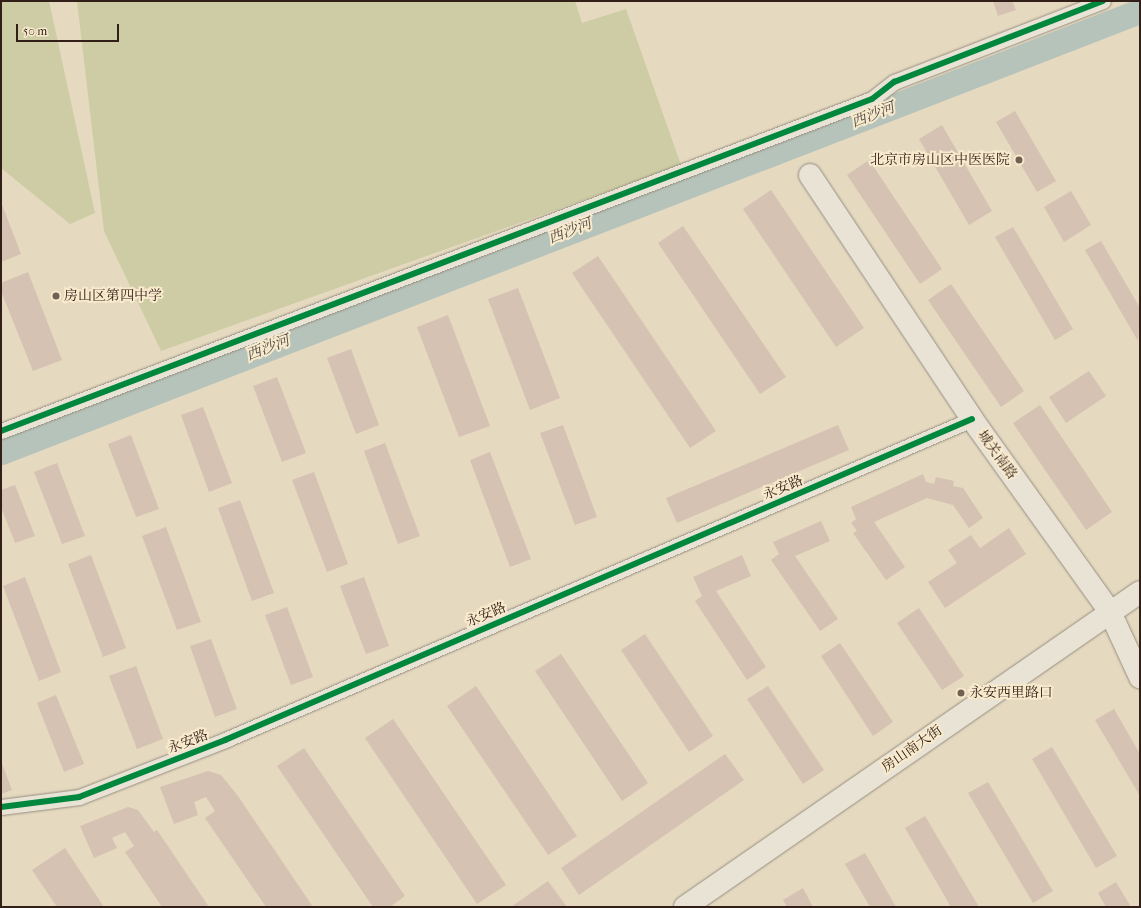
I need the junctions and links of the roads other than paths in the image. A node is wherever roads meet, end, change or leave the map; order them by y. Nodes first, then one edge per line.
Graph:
1 (1102, 1) edge
2 (810, 175) dead end
3 (972, 419) junction
4 (1, 431) edge
5 (1140, 592) edge
6 (1110, 612) junction
7 (1140, 677) edge
8 (1, 807) edge
9 (685, 907) edge

1 - 4 street
2 - 3 street, 城关南路
3 - 6 street, 城关南路
3 - 8 street, 永安路
5 - 6 street, 房山南大街
6 - 7 street, 城关南路
6 - 9 street, 房山南大街

